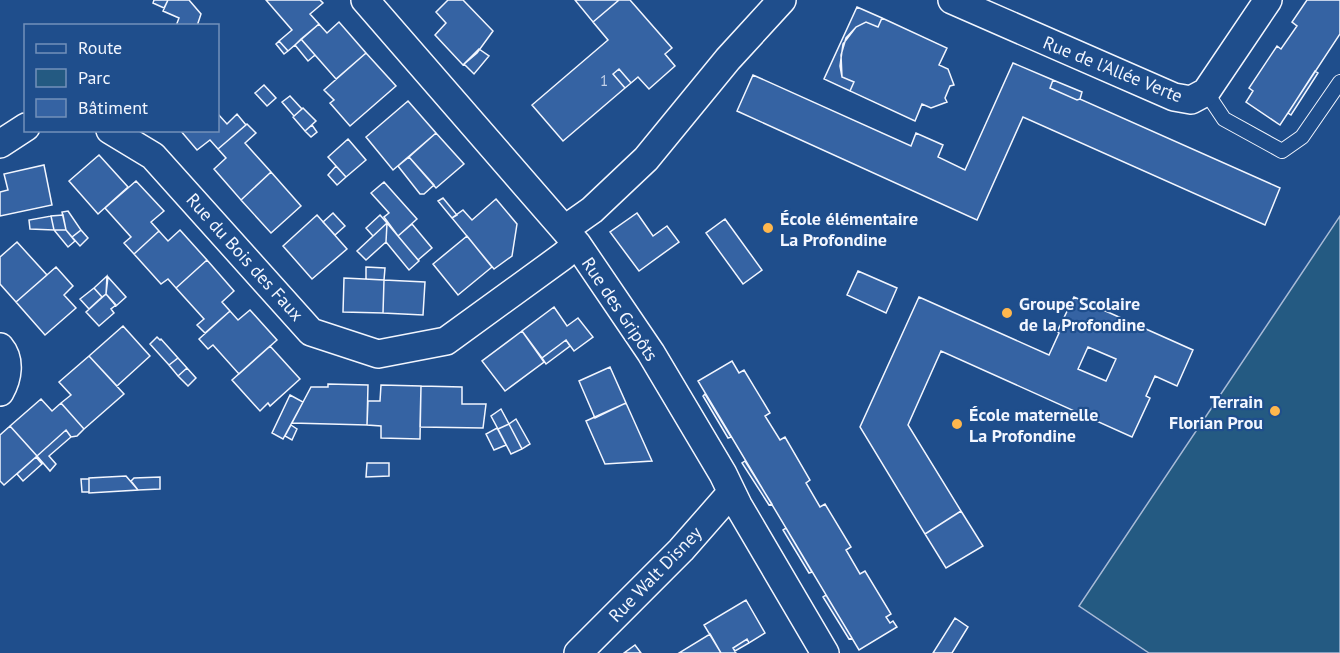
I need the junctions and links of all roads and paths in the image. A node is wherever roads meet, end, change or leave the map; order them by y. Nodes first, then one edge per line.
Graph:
1 (365, 0) edge
2 (782, 0) edge
3 (951, 0) edge
4 (1268, 0) edge
5 (1340, 82) edge
6 (1206, 92) junction
7 (24, 128) edge
8 (113, 132) edge
9 (0, 144) edge
10 (571, 236) junction
11 (0, 347) edge
12 (0, 392) edge
13 (731, 493) junction
14 (578, 653) edge
15 (825, 653) edge

1 - 10 street, Rue des Gripôts
2 - 10 street
3 - 6 street, Rue de l'Allée Verte
4 - 6 street, Rue de l'Allée Verte
5 - 6 lane
7 - 9 street
8 - 10 street, Rue du Bois des Faux
10 - 13 street, Rue des Gripôts
11 - 12 street
13 - 14 street, Rue Walt Disney
13 - 15 street, Rue des Gripôts

